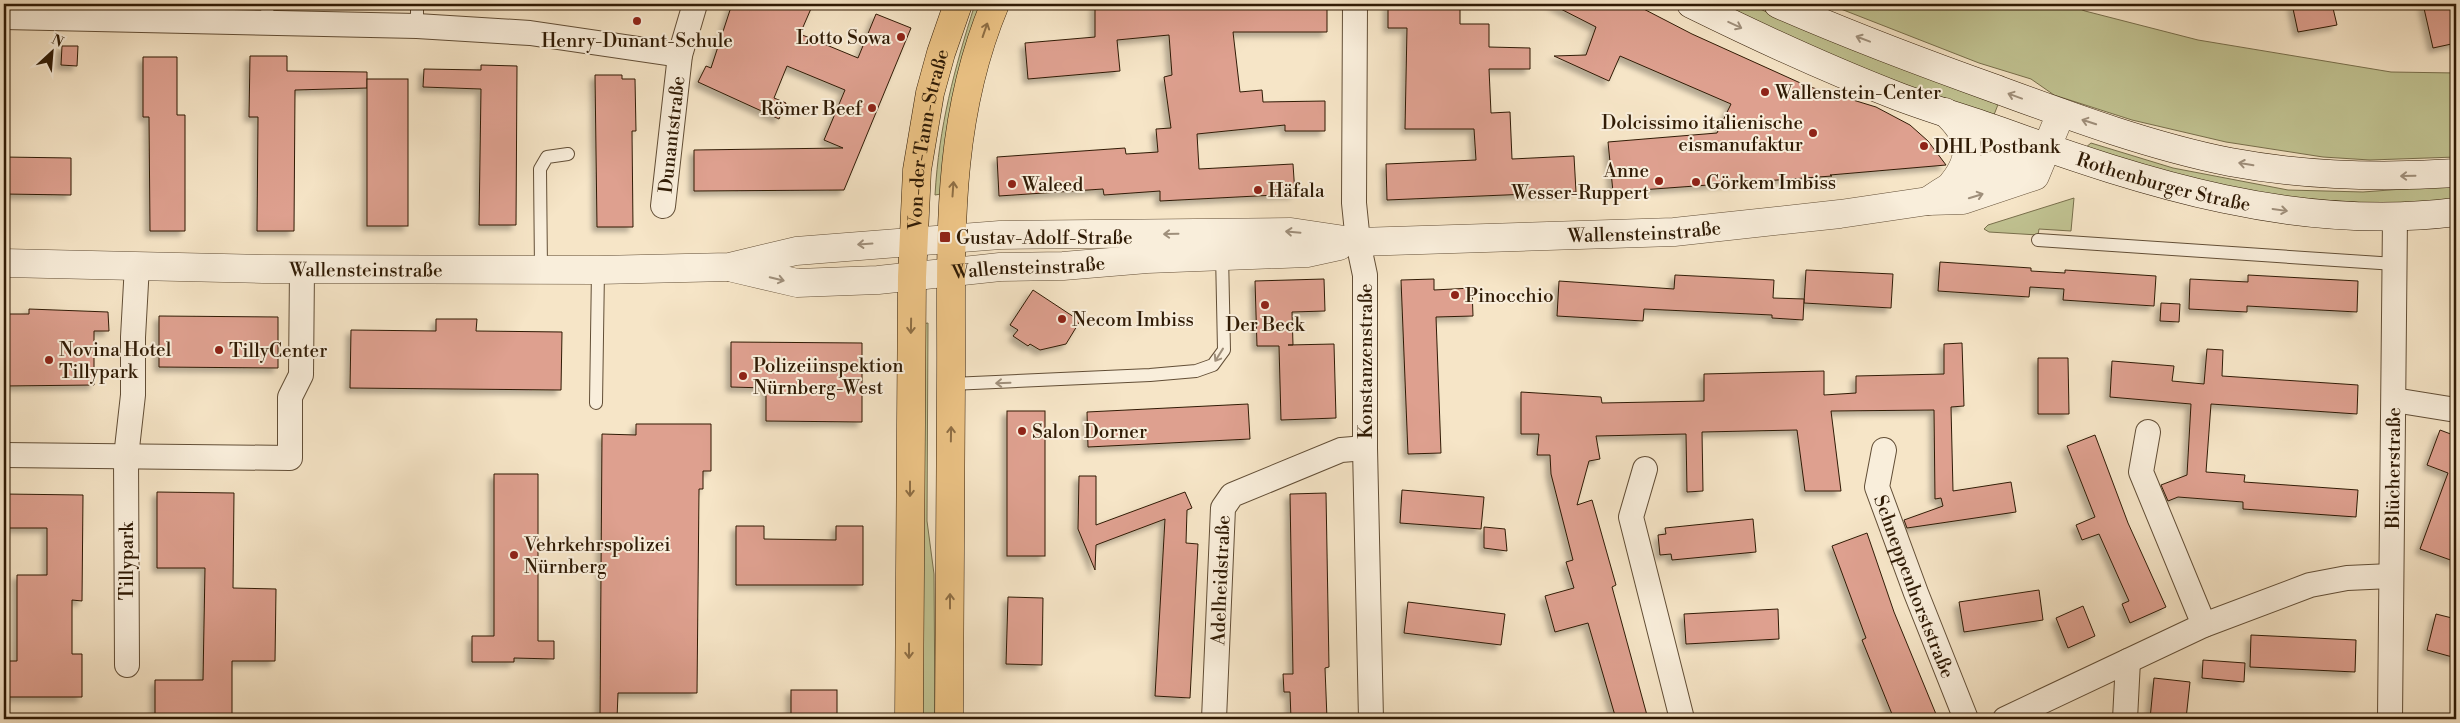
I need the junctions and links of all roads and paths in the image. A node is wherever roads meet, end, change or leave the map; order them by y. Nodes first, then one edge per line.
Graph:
1 (695, 4) edge
2 (958, 4) edge
3 (995, 4) edge
4 (1355, 4) edge
5 (1691, 4) edge
6 (1778, 4) edge
7 (267, 13) edge
8 (417, 15) edge
9 (4, 17) edge
10 (680, 55) junction
11 (1945, 112) junction
12 (2060, 113) junction
13 (2047, 148) junction
14 (568, 154) dead end
15 (2456, 173) edge
16 (1953, 183) junction
17 (1928, 201) junction
18 (663, 206) dead end
19 (2456, 212) edge
20 (2395, 217) junction
21 (953, 237) junction
22 (2038, 240) dead end
23 (914, 241) junction
24 (1358, 242) junction
25 (1221, 244) junction
26 (4, 263) edge
27 (2395, 264) junction
28 (137, 265) junction
29 (729, 267) junction
30 (302, 269) junction
31 (541, 270) junction
32 (598, 270) junction
33 (952, 271) junction
34 (912, 277) junction
35 (951, 384) junction
36 (2394, 400) junction
37 (596, 403) dead end
38 (2456, 410) edge
39 (2148, 432) dead end
40 (1365, 448) junction
41 (1884, 450) dead end
42 (4, 455) edge
43 (126, 457) junction
44 (1645, 469) dead end
45 (2391, 576) junction
46 (2204, 626) junction
47 (2128, 661) junction
48 (127, 665) dead end
49 (908, 719) edge
50 (949, 719) edge
51 (1214, 719) edge
52 (1371, 719) edge
53 (1682, 719) edge
54 (1966, 719) edge
55 (2005, 719) edge
56 (2125, 719) edge
57 (2390, 719) edge

1 - 10 street, Dunantstraße
2 - 23 main road, Von-der-Tann-Straße
21 -> 3 main road, Von-der-Tann-Straße
4 - 24 street, Konstanzenstraße
5 -> 11 street, Rothenburger Straße
12 -> 6 street, Rothenburger Straße
7 - 8 street
7 - 9 street
8 - 10 street
10 - 18 street, Dunantstraße
11 - 13 street, Rothenburger Straße
11 - 16 street
12 - 13 street, Wallensteinstraße
15 -> 12 street, Rothenburger Straße
13 - 16 street, Wallensteinstraße
17 -> 13 street, Wallensteinstraße
13 -> 20 street, Rothenburger Straße
14 - 31 lane
16 - 17 street, Wallensteinstraße
17 - 24 street, Wallensteinstraße
19 - 20 street, Rothenburger Straße
20 - 27 street, Blücherstraße
21 - 23 street, Wallensteinstraße
25 -> 21 street, Wallensteinstraße
21 - 33 main road, Von-der-Tann-Straße
22 - 27 lane
23 -> 29 street, Wallensteinstraße
23 - 34 main road, Von-der-Tann-Straße
24 - 25 street, Wallensteinstraße
24 - 40 street, Konstanzenstraße
25 - 33 street, Wallensteinstraße
25 -> 35 lane
26 - 28 street, Wallensteinstraße
27 - 36 street, Blücherstraße
28 - 30 street, Wallensteinstraße
28 - 43 street, Tillypark
29 - 32 street, Wallensteinstraße
29 -> 34 street, Wallensteinstraße
30 - 31 street, Wallensteinstraße
30 - 43 street
31 - 32 street, Wallensteinstraße
32 - 37 lane
33 - 34 street, Wallensteinstraße
33 - 35 main road
34 -> 49 main road
50 -> 35 main road
36 - 38 street
36 - 45 street, Blücherstraße
39 - 46 street
40 - 51 street, Adelheidstraße
40 - 52 street, Konstanzenstraße
41 - 54 street, Schneppenhorststraße
42 - 43 street
43 - 48 street, Tillypark
44 - 53 street
45 - 46 street
45 - 57 street, Blücherstraße
46 - 47 street
47 - 55 street
47 - 56 street

